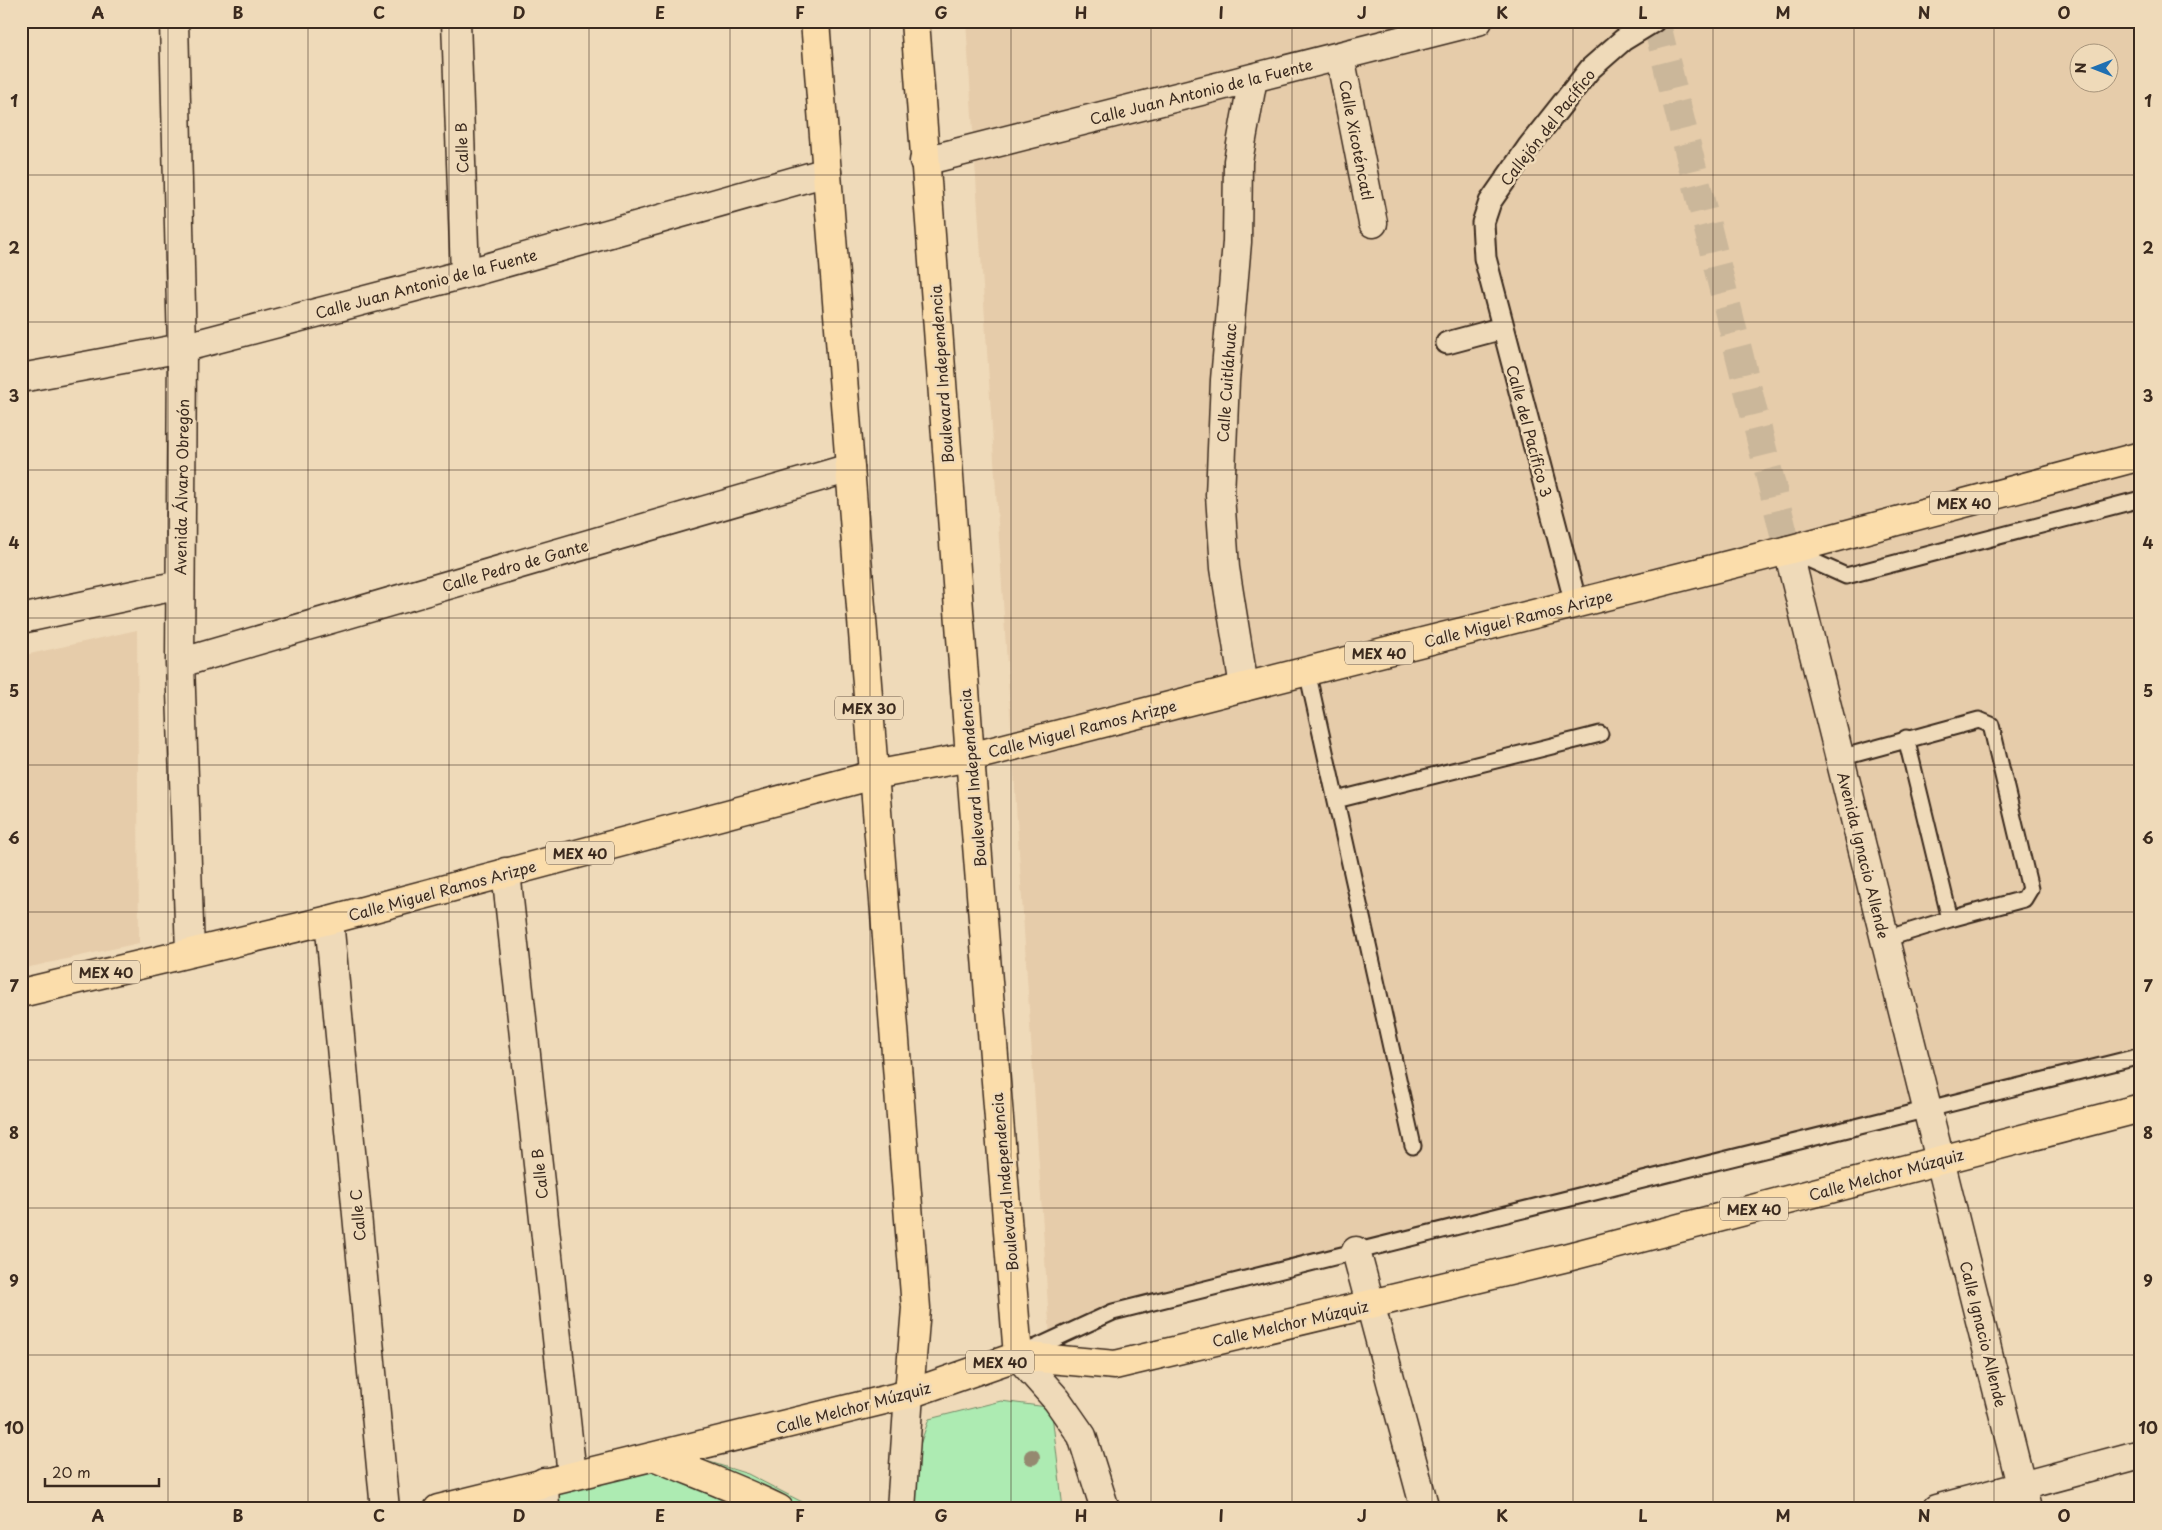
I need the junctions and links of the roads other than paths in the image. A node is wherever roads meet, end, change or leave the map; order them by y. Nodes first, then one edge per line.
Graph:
1 (174, 21) edge
2 (456, 21) edge
3 (815, 21) edge
4 (915, 21) edge
5 (1478, 21) edge
6 (1654, 21) edge
7 (1405, 30) edge
8 (1340, 56) junction
9 (1253, 78) junction
10 (924, 161) junction
11 (827, 172) junction
12 (1373, 223) dead end
13 (1485, 258) joint
14 (465, 274) junction
15 (1504, 328) junction
16 (1447, 342) dead end
17 (182, 348) junction
18 (21, 378) edge
19 (2141, 456) edge
20 (850, 468) junction
21 (2141, 499) edge
22 (1788, 550) junction
23 (180, 585) junction
24 (1576, 604) junction
25 (21, 619) edge
26 (180, 663) junction
27 (1307, 672) junction
28 (1244, 688) junction
29 (1600, 734) dead end
30 (1906, 738) junction
31 (970, 756) junction
32 (1840, 758) junction
33 (874, 775) junction
34 (1336, 800) junction
35 (506, 872) junction
36 (1950, 919) junction
37 (329, 920) junction
38 (1885, 939) junction
39 (190, 952) junction
40 (21, 993) edge
41 (2141, 1056) edge
42 (1927, 1108) junction
43 (2141, 1108) edge
44 (1414, 1146) dead end
45 (1940, 1160) junction
46 (1356, 1250) junction
47 (1369, 1304) junction
48 (1018, 1356) junction
49 (909, 1394) junction
50 (2141, 1454) edge
51 (656, 1457) junction
52 (572, 1476) junction
53 (545, 1496) edge
54 (2025, 1497) edge
55 (440, 1508) edge
56 (385, 1509) edge
57 (779, 1509) edge
58 (901, 1509) edge
59 (1105, 1509) edge
60 (1425, 1509) edge
61 (1936, 1509) edge

1 - 17 street, Avenida Álvaro Obregón
2 - 14 street, Calle B
3 - 11 main road, MEX 30
4 - 10 main road, Boulevard Independencia
5 - 7 street, Calle Juan Antonio de la Fuente
6 - 13 street, Callejón del Pacífico
7 - 8 street, Calle Juan Antonio de la Fuente
8 - 9 street, Calle Juan Antonio de la Fuente
8 - 12 street, Calle Xicoténcatl
9 - 10 street, Calle Juan Antonio de la Fuente
9 - 28 street, Calle Cuitláhuac
10 - 31 main road, Boulevard Independencia
11 - 14 street, Calle Juan Antonio de la Fuente
11 - 20 main road, MEX 30
13 - 15 street, Calle del Pacífico 3
14 - 17 street, Calle Juan Antonio de la Fuente
15 - 16 street
15 - 24 street, Calle del Pacífico 3
17 - 18 street, Calle Juan Antonio de la Fuente
17 - 23 street, Avenida Álvaro Obregón
19 - 22 main road, Calle Miguel Ramos Arizpe / MEX 40
20 - 26 street, Calle Pedro de Gante
20 - 33 main road, MEX 30
21 - 22 lane
22 - 24 main road, Calle Miguel Ramos Arizpe / MEX 40
22 - 32 street, Avenida Ignacio Allende
23 - 25 street
23 - 26 street, Avenida Álvaro Obregón
24 - 27 main road, Calle Miguel Ramos Arizpe / MEX 40
26 - 39 street, Avenida Álvaro Obregón
27 - 28 main road, Calle Miguel Ramos Arizpe / MEX 40
27 - 34 lane
28 - 31 main road, Calle Miguel Ramos Arizpe / MEX 40
29 - 34 lane
30 - 32 lane
30 - 36 lane
30 - 36 lane
31 - 33 main road, Calle Miguel Ramos Arizpe / MEX 40
31 - 48 main road, Boulevard Independencia
32 - 38 street, Avenida Ignacio Allende
33 - 35 main road, Calle Miguel Ramos Arizpe / MEX 40
33 - 49 main road, MEX 30
34 - 44 lane
35 - 37 main road, Calle Miguel Ramos Arizpe / MEX 40
35 - 52 street, Calle B
36 - 38 lane
37 - 39 main road, Calle Miguel Ramos Arizpe / MEX 40
37 - 56 street, Calle C
38 - 42 street, Avenida Ignacio Allende
39 - 40 main road, Calle Miguel Ramos Arizpe / MEX 40
41 - 42 lane
42 - 45 street, Avenida Ignacio Allende
42 - 46 lane
43 - 45 main road, Calle Melchor Múzquiz / MEX 40
45 - 47 main road, Calle Melchor Múzquiz / MEX 40
45 - 54 street, Calle Ignacio Allende
46 - 47 street
46 - 48 lane
47 - 48 main road, Calle Melchor Múzquiz / MEX 40
47 - 60 street
48 - 49 main road, Calle Melchor Múzquiz / MEX 40
48 - 59 street
49 - 51 main road, Calle Melchor Múzquiz / MEX 40
49 - 58 street
50 - 54 street
51 - 52 main road, Calle Melchor Múzquiz / MEX 40
51 - 57 main road
52 - 53 main road, Calle Melchor Múzquiz / MEX 40
53 - 55 main road, Calle Melchor Múzquiz / MEX 40
54 - 61 street

